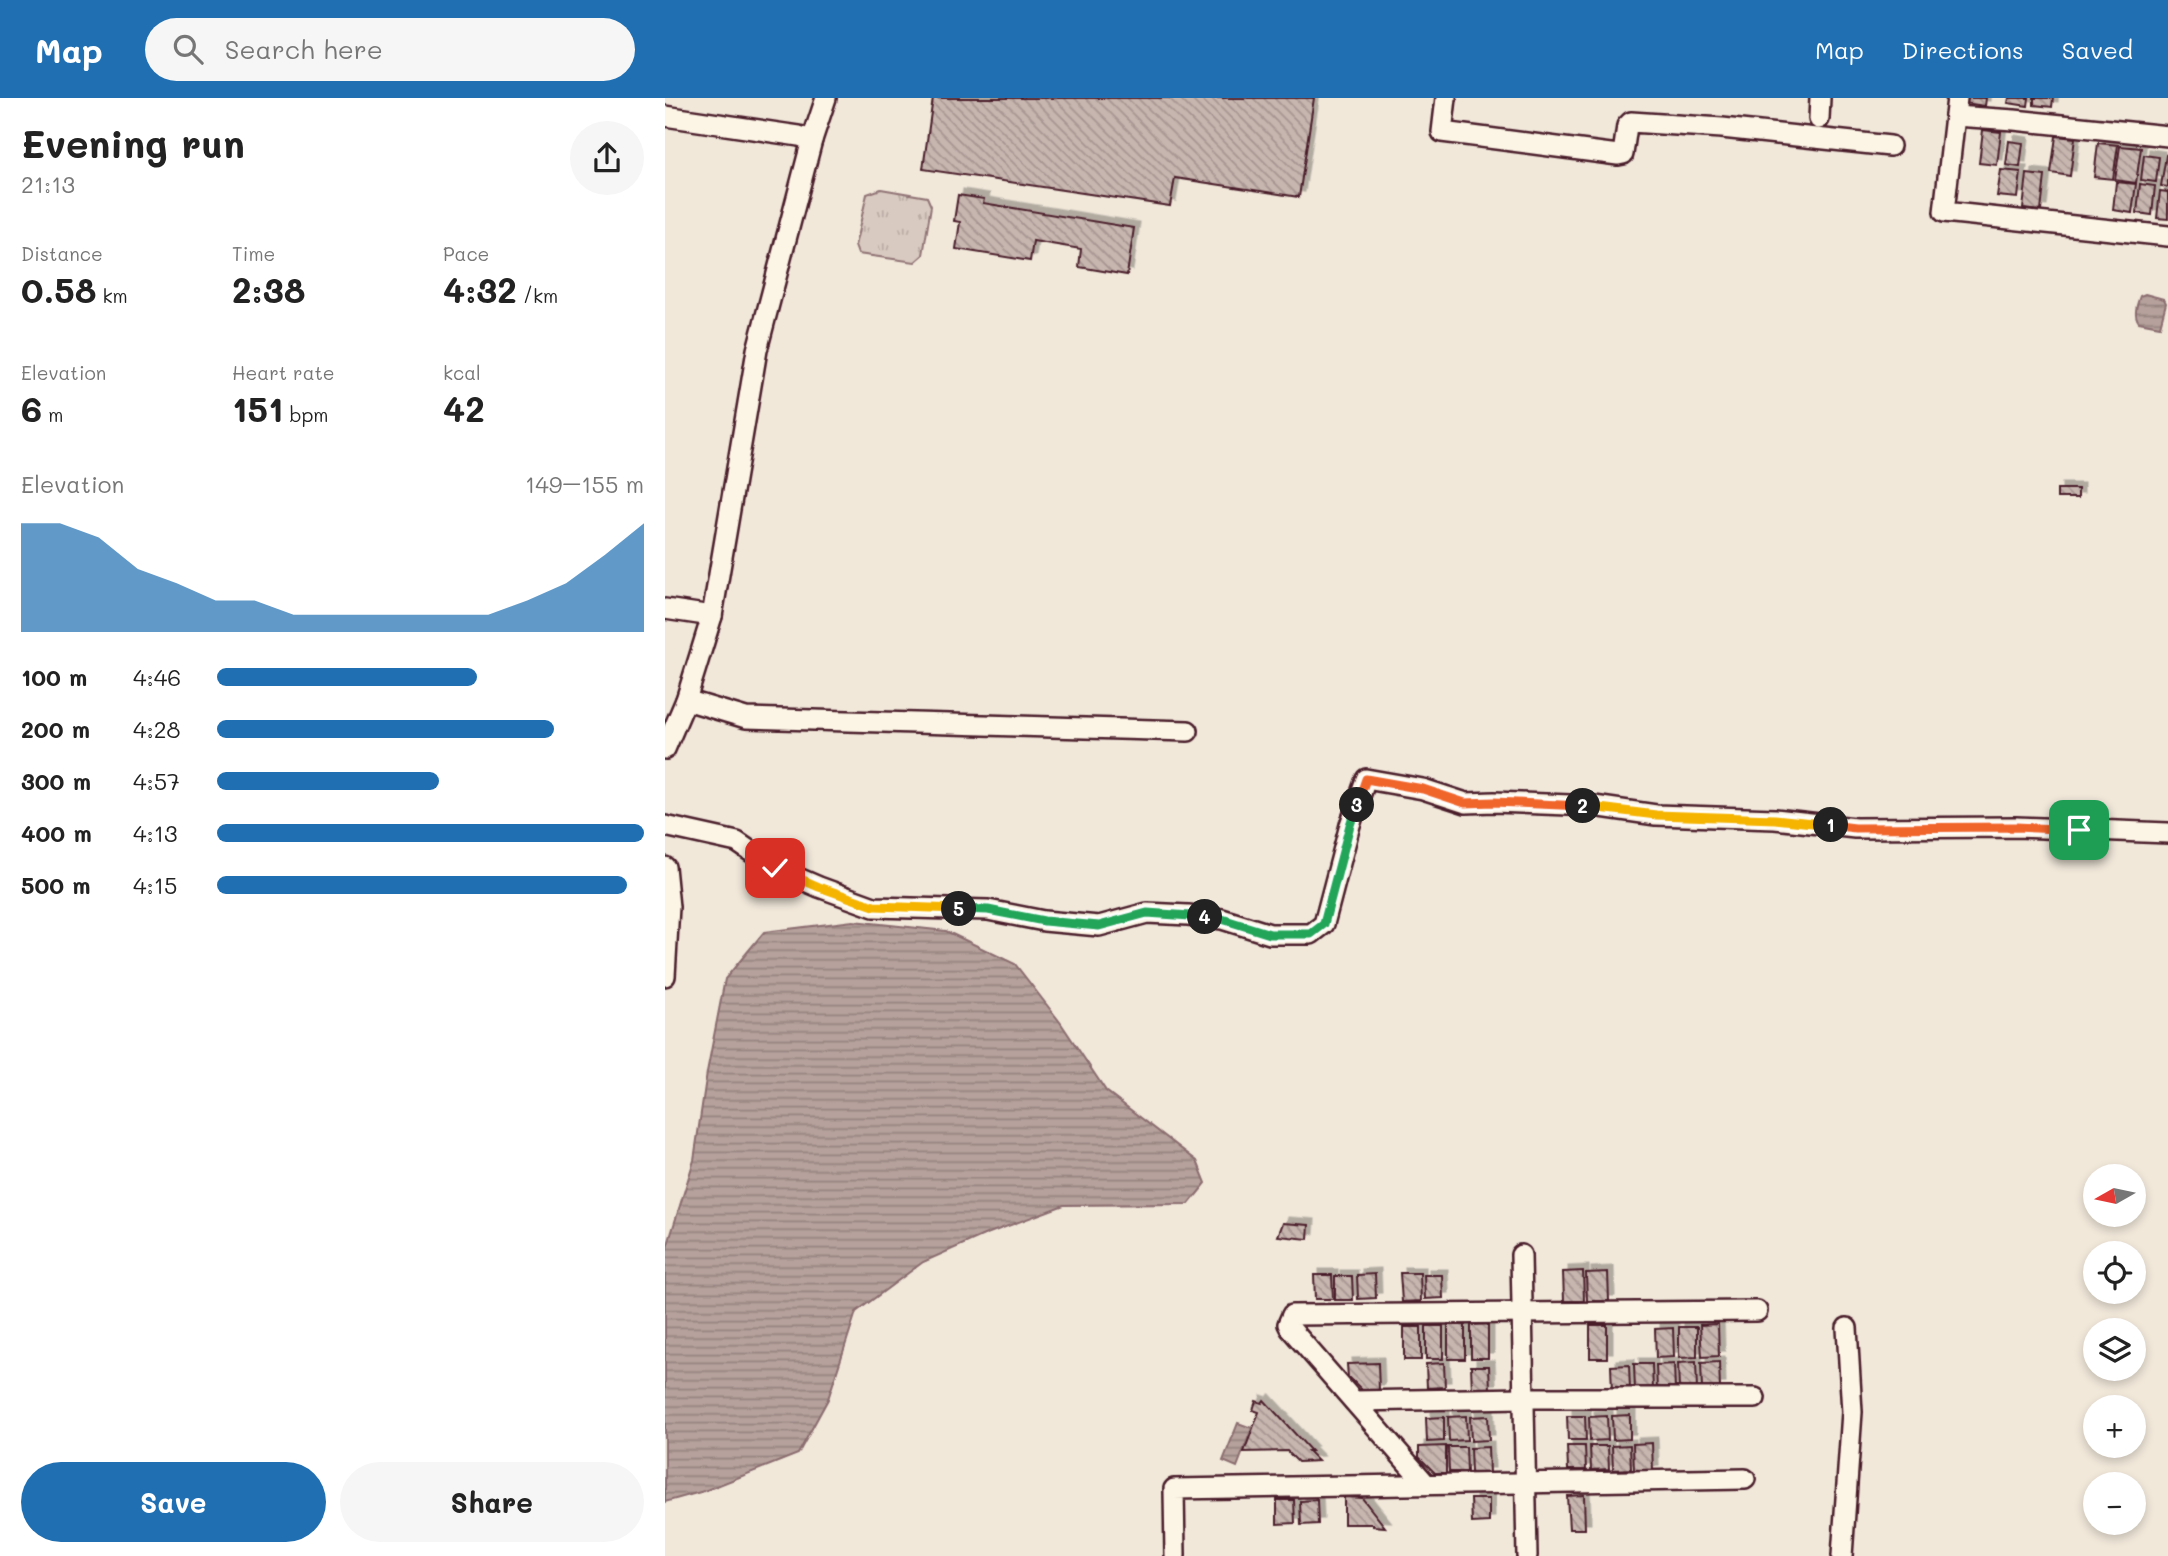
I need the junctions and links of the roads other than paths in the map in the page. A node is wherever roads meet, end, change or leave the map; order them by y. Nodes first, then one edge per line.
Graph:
1 (826, 98) edge
2 (1446, 98) edge
3 (1819, 98) edge
4 (1956, 107) edge
5 (665, 116) edge
6 (1819, 119) dead end
7 (2168, 136) edge
8 (812, 140) junction
9 (1890, 146) dead end
10 (2168, 236) edge
11 (665, 609) edge
12 (712, 616) junction
13 (686, 700) junction
14 (1188, 731) dead end
15 (665, 750) edge
16 (665, 826) edge
17 (2168, 833) edge
18 (665, 867) edge
19 (665, 976) edge
20 (1521, 1255) dead end
21 (1757, 1311) dead end
22 (1522, 1312) junction
23 (1847, 1328) dead end
24 (1524, 1398) junction
25 (1755, 1398) dead end
26 (1354, 1401) junction
27 (1745, 1479) dead end
28 (1526, 1483) junction
29 (1426, 1484) junction
30 (1175, 1556) edge
31 (1527, 1556) edge
32 (1842, 1556) edge

1 - 8 street
2 - 9 street
3 - 6 street
4 - 7 street
4 - 10 street
5 - 8 street
8 - 12 street
11 - 12 street
12 - 13 street
13 - 14 street
13 - 15 street
16 - 17 street
18 - 19 street
20 - 22 street
21 - 22 street
22 - 24 street
22 - 26 street
23 - 32 street
24 - 25 street
24 - 26 street
24 - 28 street
26 - 29 street
27 - 28 street
28 - 29 street
28 - 31 street
29 - 30 street

